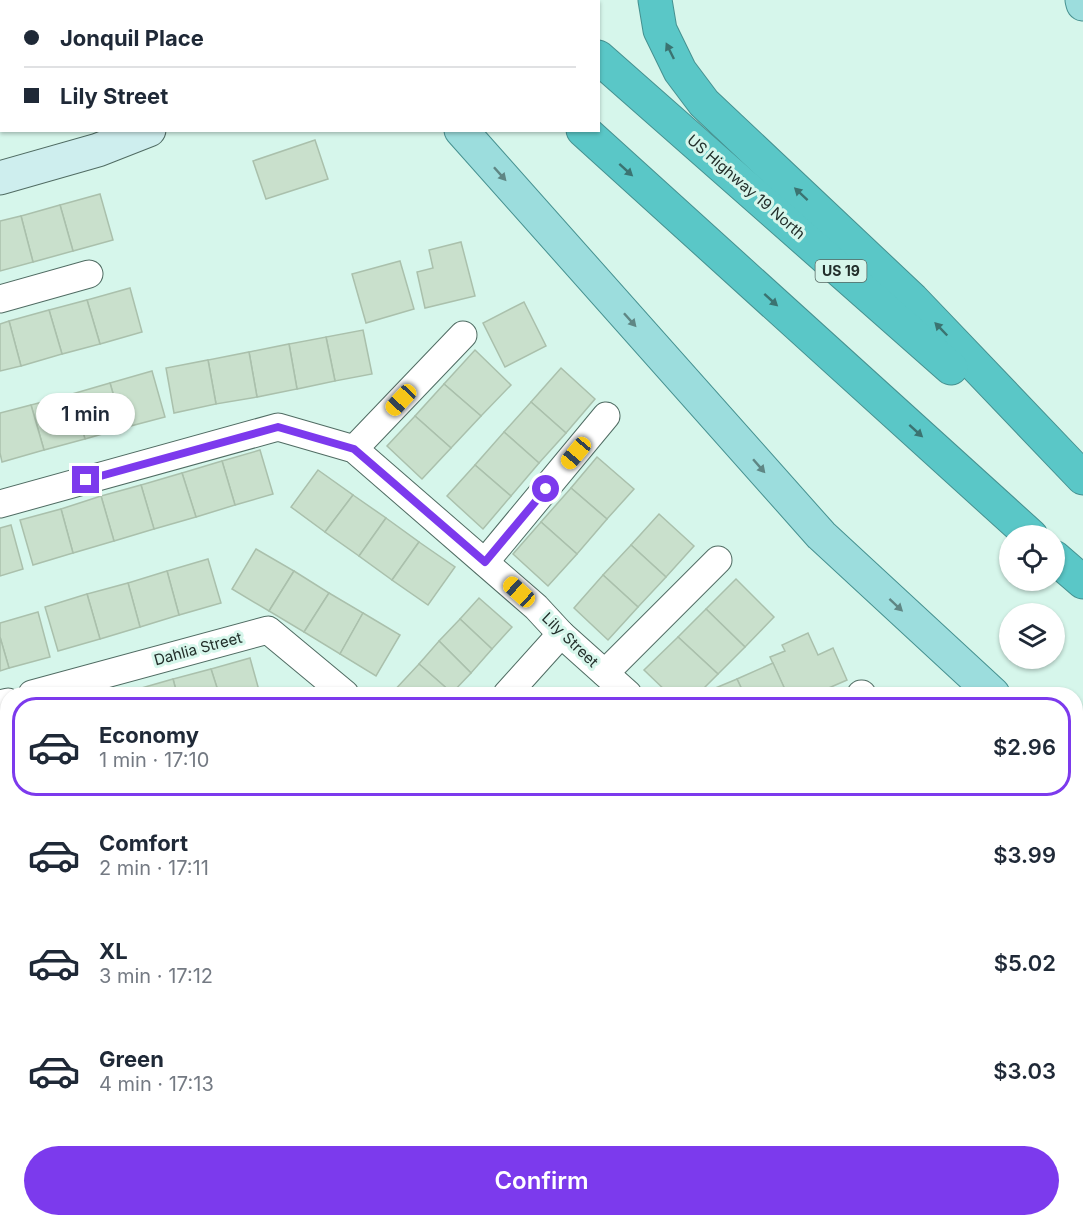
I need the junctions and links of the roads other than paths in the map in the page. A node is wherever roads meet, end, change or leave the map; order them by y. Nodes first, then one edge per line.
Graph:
1 (655, 0) edge
2 (600, 59) edge
3 (144, 132) edge
4 (463, 132) edge
5 (585, 132) edge
6 (0, 178) edge
7 (89, 274) dead end
8 (0, 299) edge
9 (463, 334) dead end
10 (606, 416) dead end
11 (354, 449) junction
12 (1083, 478) edge
13 (1083, 484) edge
14 (0, 504) edge
15 (1019, 525) edge
16 (718, 560) dead end
17 (485, 562) junction
18 (1065, 566) edge
19 (1083, 582) edge
20 (561, 634) junction
21 (605, 674) junction
22 (66, 687) edge
23 (337, 687) edge
24 (513, 687) edge
25 (620, 687) edge
26 (985, 687) edge

12 -> 1 highway
2 - 13 highway, US Highway 19 North / US 19
3 - 6 street
4 -> 26 main road
5 -> 15 highway
7 - 8 street
9 - 11 street
10 - 17 street
11 - 14 street, Lily Street
11 - 17 street, Lily Street
16 - 21 street
17 - 20 street, Lily Street
18 - 19 highway
20 - 21 street, Lily Street
20 - 24 street
21 - 25 street, Lily Street
22 - 23 street, Dahlia Street

